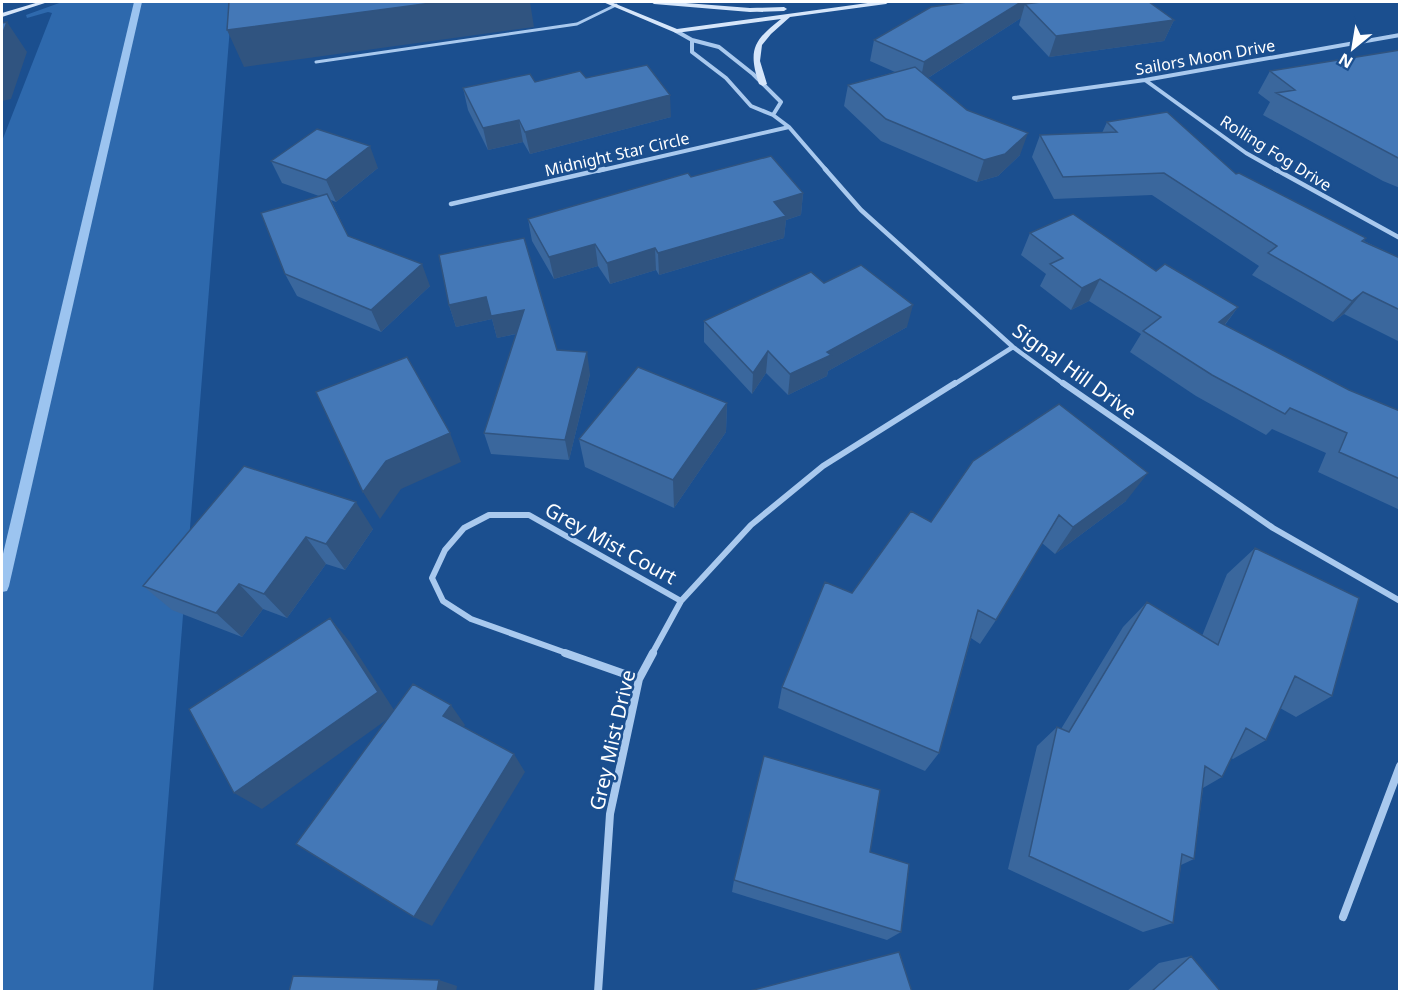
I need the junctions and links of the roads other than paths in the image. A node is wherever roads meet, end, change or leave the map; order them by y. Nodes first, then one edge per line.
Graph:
1 (45, 2) edge
2 (606, 2) edge
3 (654, 2) edge
4 (886, 2) edge
5 (616, 5) junction
6 (836, 9) junction
7 (2, 15) edge
8 (789, 15) junction
9 (676, 31) junction
10 (1400, 35) edge
11 (692, 40) junction
12 (316, 62) dead end
13 (1145, 80) junction
14 (763, 84) junction
15 (1014, 98) dead end
16 (773, 115) junction
17 (789, 127) junction
18 (451, 204) dead end
19 (1400, 238) edge
20 (1013, 347) junction
21 (681, 601) junction
22 (1400, 601) edge
23 (639, 679) junction
24 (1400, 766) edge
25 (1343, 917) dead end
26 (598, 992) edge

1 - 7 street
2 - 5 street
3 - 6 street
4 - 6 street
5 - 9 street
5 - 12 lane
6 - 8 street
8 - 9 street
8 - 14 street
9 - 11 street, Signal Hill Drive
10 - 13 street, Sailors Moon Drive
11 - 14 street, Signal Hill Drive
11 - 16 street, Signal Hill Drive
13 - 15 street, Sailors Moon Drive
13 - 19 street, Rolling Fog Drive
14 - 16 street, Signal Hill Drive
16 - 17 street, Signal Hill Drive
17 - 18 street, Midnight Star Circle
17 - 20 street, Signal Hill Drive
20 - 21 street, Grey Mist Drive
20 - 22 street, Signal Hill Drive
21 - 23 street, Grey Mist Drive
21 - 23 street, Grey Mist Court
23 - 26 street, Grey Mist Drive
24 - 25 street

